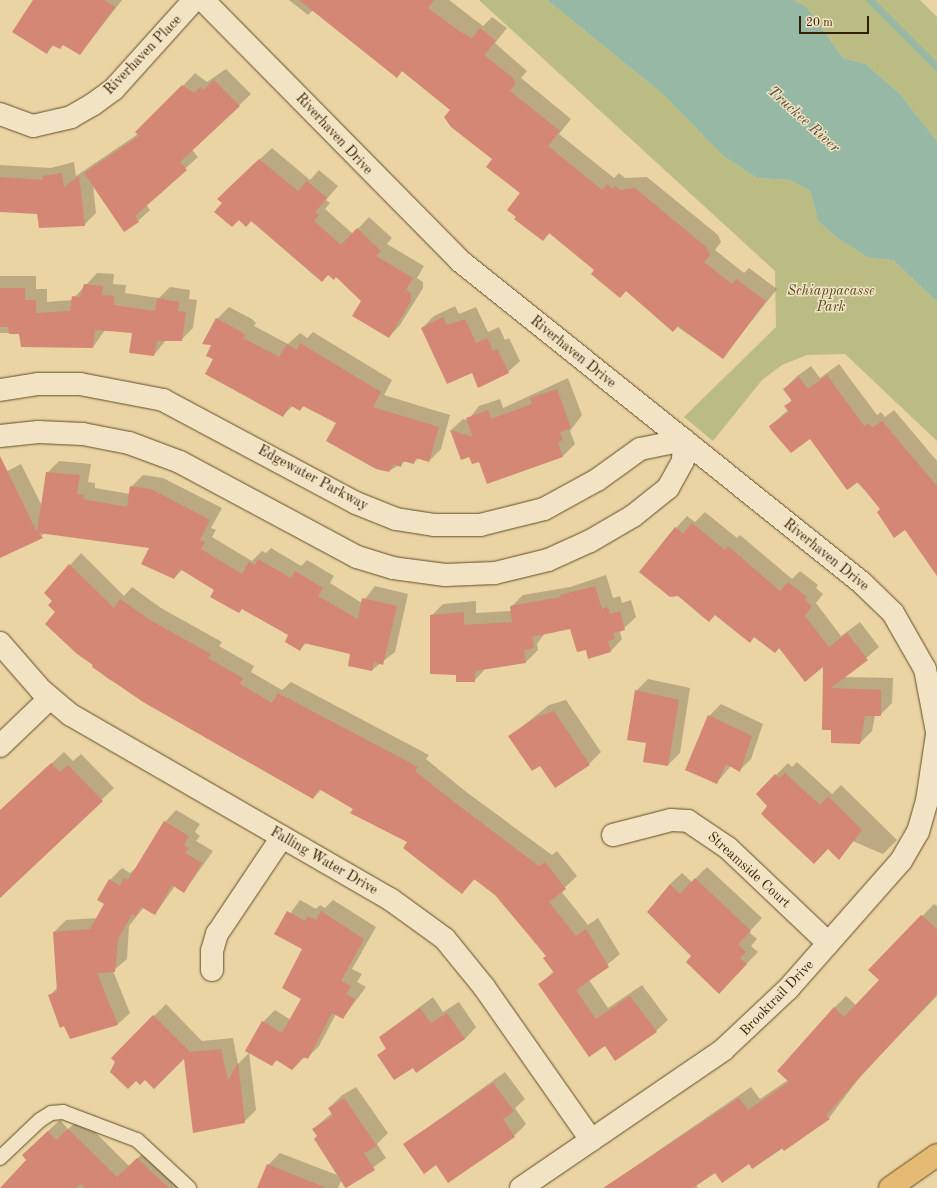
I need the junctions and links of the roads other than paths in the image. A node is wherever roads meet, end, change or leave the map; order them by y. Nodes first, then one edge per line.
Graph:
1 (194, 0) edge
2 (203, 0) edge
3 (0, 114) edge
4 (0, 390) edge
5 (0, 436) edge
6 (684, 440) junction
7 (0, 643) edge
8 (50, 698) junction
9 (935, 701) edge
10 (937, 733) edge
11 (0, 746) edge
12 (614, 835) dead end
13 (282, 837) junction
14 (828, 944) junction
15 (212, 970) dead end
16 (591, 1140) junction
17 (937, 1155) edge
18 (0, 1158) edge
19 (189, 1188) edge
20 (521, 1188) edge
21 (890, 1188) edge

1 - 3 street, Riverhaven Place
2 - 6 street, Riverhaven Drive
4 - 6 street, Edgewater Parkway
5 - 6 street
6 - 9 street, Riverhaven Drive
7 - 8 street, Falling Water Drive
8 - 11 street
8 - 13 street, Falling Water Drive
9 - 10 street, Brooktrail Drive
10 - 14 street, Brooktrail Drive
12 - 14 street, Streamside Court
13 - 15 street
13 - 16 street, Falling Water Drive
14 - 16 street, Brooktrail Drive
16 - 20 street, Brooktrail Drive
17 - 21 main road
18 - 19 lane

